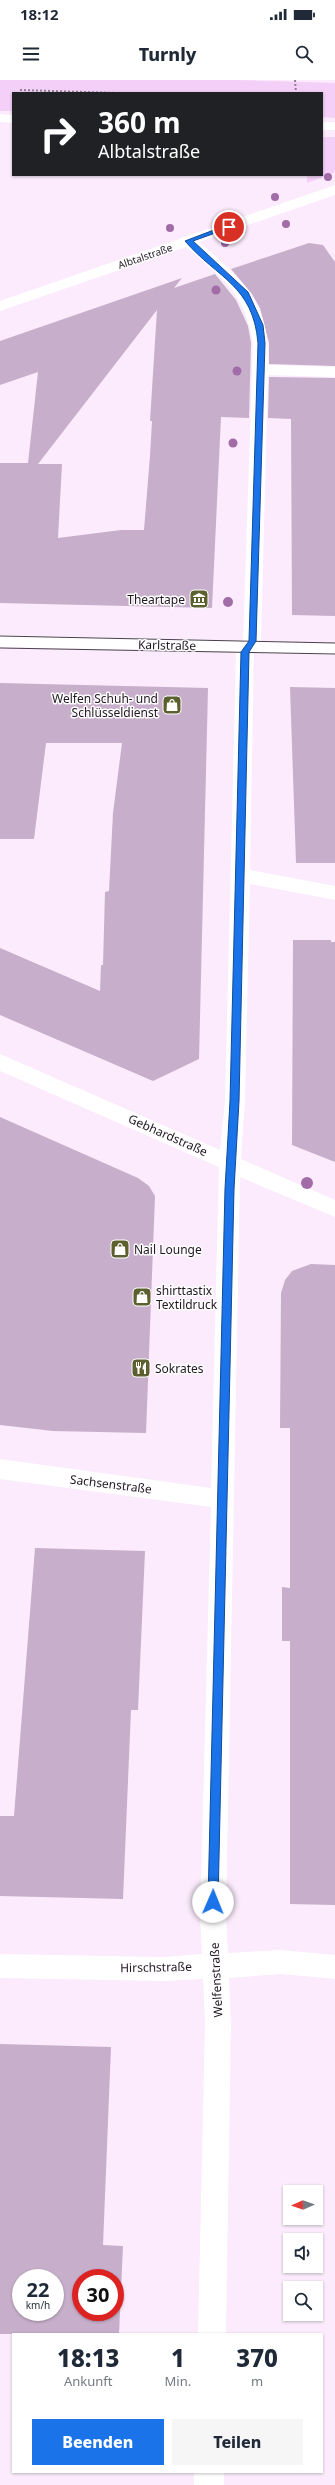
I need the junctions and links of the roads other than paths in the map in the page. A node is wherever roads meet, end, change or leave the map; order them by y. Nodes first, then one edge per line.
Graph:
1 (0, 118) edge
2 (12, 119) edge
3 (323, 126) edge
4 (335, 126) edge
5 (335, 190) edge
6 (188, 241) junction
7 (0, 306) edge
8 (261, 370) junction
9 (335, 372) edge
10 (0, 641) edge
11 (248, 647) junction
12 (335, 649) edge
13 (240, 875) junction
14 (335, 893) edge
15 (0, 1062) edge
16 (230, 1162) junction
17 (335, 1209) edge
18 (0, 1469) edge
19 (222, 1499) junction
20 (0, 1966) edge
21 (215, 1966) junction
22 (335, 1967) edge
23 (212, 2333) edge
24 (209, 2473) edge
25 (209, 2485) edge

1 - 2 street
3 - 4 street
5 - 6 street, Albtalstraße
6 - 7 street, Albtalstraße
6 - 8 street, Welfenstraße
8 - 9 street
8 - 11 street, Welfenstraße
10 - 11 street, Karlstraße
11 - 12 street, Karlstraße
11 - 13 street, Welfenstraße
13 - 14 street
13 - 16 street, Welfenstraße
15 - 16 street, Gebhardstraße
16 - 17 street, Gebhardstraße
16 - 19 street, Welfenstraße
18 - 19 street, Sachsenstraße
19 - 21 street, Welfenstraße
20 - 21 street, Hirschstraße
21 - 22 street, Hirschstraße
21 - 23 street, Welfenstraße
24 - 25 street

